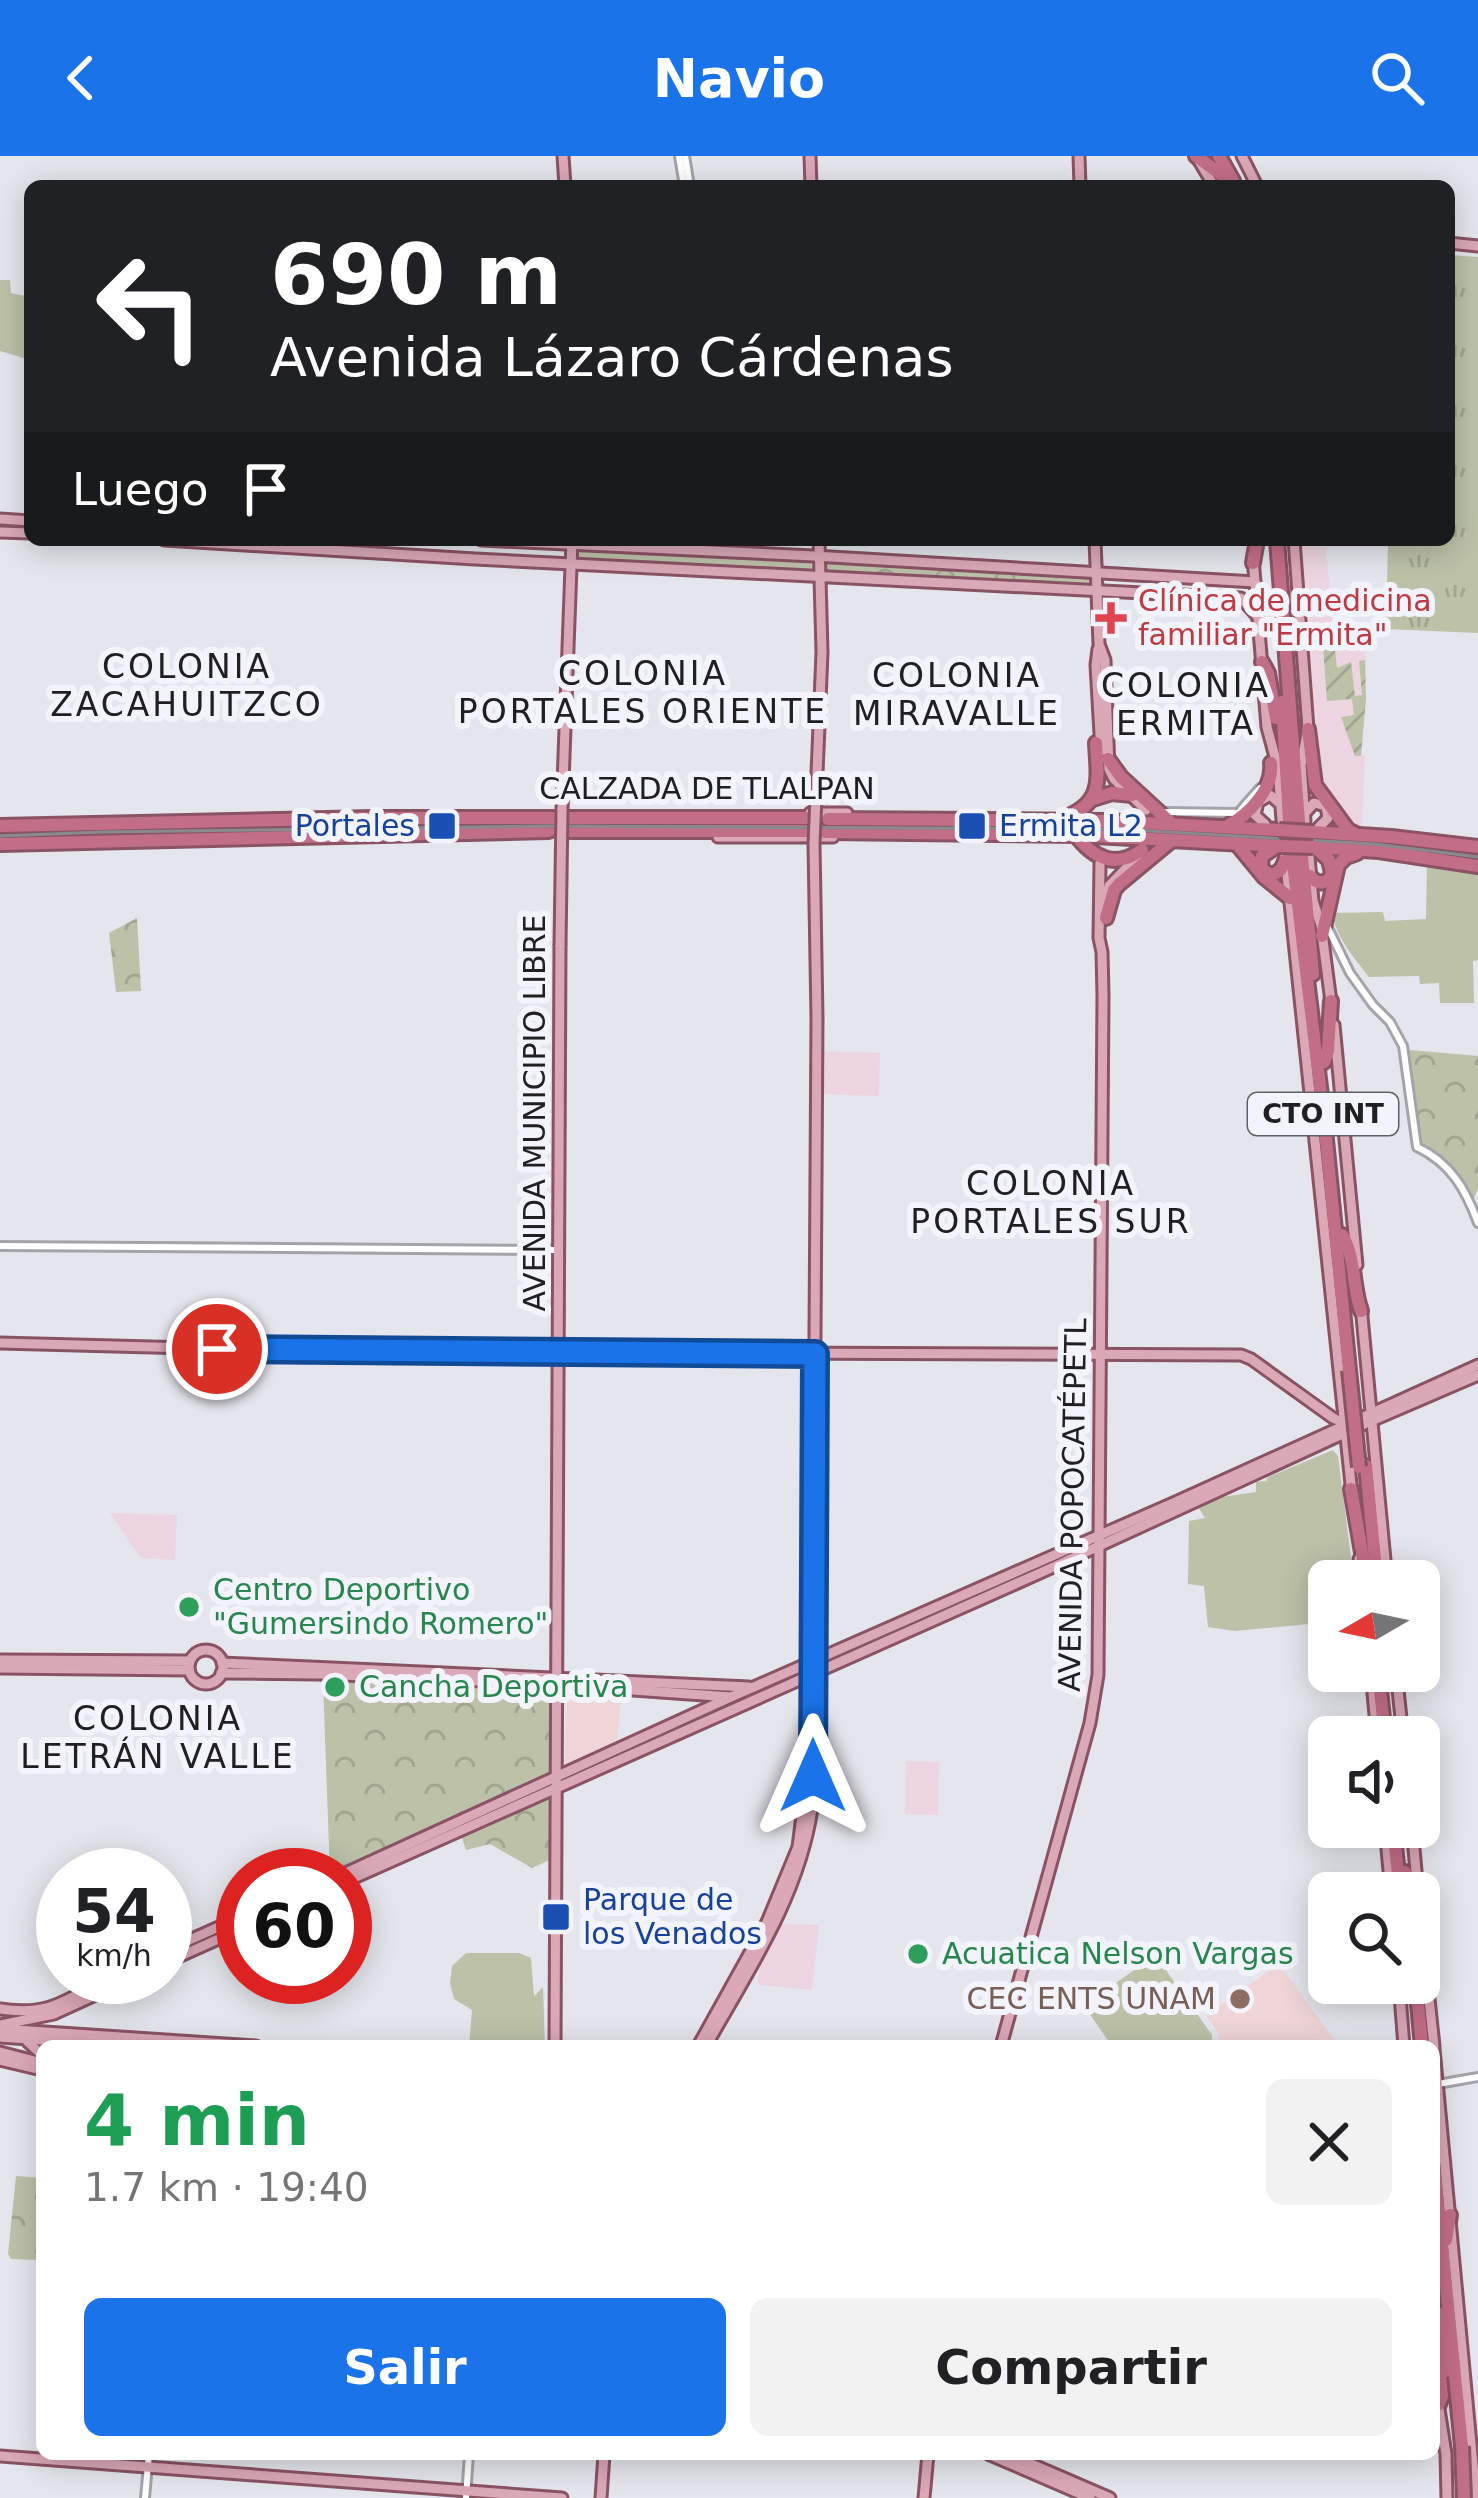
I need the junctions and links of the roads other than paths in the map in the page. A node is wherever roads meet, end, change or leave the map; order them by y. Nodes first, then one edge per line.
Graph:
1 (1196, 156) edge
2 (1230, 180) edge
3 (262, 546) edge
4 (572, 546) edge
5 (642, 546) edge
6 (816, 546) edge
7 (1095, 546) edge
8 (1254, 546) edge
9 (1274, 546) edge
10 (1274, 546) edge
11 (1294, 546) edge
12 (816, 556) junction
13 (1253, 563) joint
14 (571, 565) junction
15 (1096, 573) junction
16 (819, 577) junction
17 (1255, 582) junction
18 (1097, 589) junction
19 (1258, 617) junction
20 (1100, 644) junction
21 (1262, 662) junction
22 (1268, 727) junction
23 (1308, 729) junction
24 (1282, 734) junction
25 (1096, 743) dead end
26 (1108, 758) junction
27 (1271, 764) junction
28 (1132, 795) junction
29 (1096, 796) junction
30 (1281, 807) junction
31 (1146, 810) dead end
32 (407, 819) junction
33 (1007, 819) junction
34 (1057, 820) junction
35 (1171, 822) junction
36 (1295, 823) junction
37 (0, 826) edge
38 (1222, 827) junction
39 (549, 831) dead end
40 (568, 831) dead end
41 (425, 832) junction
42 (1357, 834) junction
43 (931, 835) junction
44 (1076, 835) junction
45 (1236, 843) junction
46 (0, 844) edge
47 (1478, 848) edge
48 (1143, 849) joint
49 (1364, 850) junction
50 (1295, 852) junction
51 (1100, 863) dead end
52 (1478, 866) edge
53 (1310, 877) junction
54 (1290, 898) junction
55 (1106, 919) junction
56 (1325, 919) junction
57 (1322, 936) junction
58 (1102, 952) junction
59 (1299, 983) junction
60 (1331, 1001) junction
61 (1321, 1063) junction
62 (1333, 1210) junction
63 (1478, 1223) edge
64 (1342, 1235) junction
65 (0, 1246) edge
66 (558, 1250) junction
67 (1361, 1311) junction
68 (1335, 1333) junction
69 (0, 1343) edge
70 (557, 1352) junction
71 (812, 1354) junction
72 (1101, 1356) junction
73 (1478, 1364) edge
74 (1353, 1369) junction
75 (1478, 1376) edge
76 (1369, 1397) junction
77 (1342, 1403) junction
78 (1322, 1411) junction
79 (1371, 1416) junction
80 (1358, 1448) junction
81 (1351, 1489) joint
82 (1133, 1521) junction
83 (1381, 1527) joint
84 (1115, 1538) junction
85 (1099, 1541) junction
86 (1364, 1560) edge
87 (1372, 1560) edge
88 (1376, 1560) edge
89 (0, 1664) edge
90 (189, 1665) junction
91 (222, 1668) junction
92 (810, 1669) junction
93 (557, 1681) junction
94 (754, 1687) junction
95 (731, 1697) junction
96 (748, 1701) junction
97 (556, 1783) junction
98 (372, 1866) edge
99 (58, 2004) edge
100 (76, 2004) edge
101 (1401, 2004) edge
102 (1414, 2004) edge
103 (1429, 2004) edge
104 (0, 2009) edge
105 (0, 2030) edge
106 (23, 2040) junction
107 (160, 2040) edge
108 (555, 2040) edge
109 (705, 2040) edge
110 (1003, 2040) edge
111 (1404, 2040) edge
112 (1418, 2040) edge
113 (1433, 2040) edge
114 (36, 2041) edge
115 (0, 2056) edge
116 (36, 2056) edge
117 (36, 2062) edge
118 (1478, 2077) edge
119 (1440, 2083) edge
120 (1440, 2125) edge
121 (1456, 2214) junction
122 (1440, 2251) edge
123 (1440, 2263) edge
124 (1440, 2278) edge
125 (1442, 2327) junction
126 (1440, 2338) edge
127 (1440, 2412) edge
128 (1458, 2446) junction
129 (0, 2456) edge
130 (36, 2459) edge
131 (54, 2460) edge
132 (149, 2460) edge
133 (469, 2460) edge
134 (604, 2460) edge
135 (927, 2460) edge
136 (1002, 2460) edge
137 (1022, 2460) edge
138 (148, 2467) junction
139 (1475, 2468) junction
140 (1448, 2477) junction
141 (466, 2494) edge
142 (146, 2498) edge
143 (562, 2498) edge
144 (602, 2498) edge
145 (924, 2498) edge
146 (1090, 2498) edge
147 (1110, 2498) edge
148 (1452, 2498) edge
149 (1477, 2498) edge

1 - 2 highway
3 - 14 main road
4 - 14 main road, AVENIDA MUNICIPIO LIBRE
5 - 12 main road
6 - 12 main road
7 - 15 main road
8 - 13 highway
9 - 24 highway
10 - 36 highway
11 - 23 main road
12 - 15 main road
12 - 16 main road
13 - 17 main road
14 - 16 main road
14 - 66 main road, AVENIDA MUNICIPIO LIBRE, bridge
15 - 17 main road
15 - 18 main road
16 - 18 main road
16 - 71 main road, bridge
17 - 19 main road
18 - 19 main road
18 - 20 main road
19 - 21 main road
20 - 26 main road
20 - 29 main road
21 - 22 main road
21 - 24 highway
22 - 27 street
22 - 30 main road
23 - 36 main road
23 - 42 highway
24 - 36 highway
25 - 29 highway
26 - 28 main road
26 - 35 highway
27 - 35 street, CALZADA DE TLALPAN
27 - 38 highway
28 - 29 highway
28 - 31 main road
29 - 34 highway
30 - 36 main road
30 - 36 main road
32 - 33 main road, CALZADA DE TLALPAN
32 - 37 highway, CALZADA DE TLALPAN
32 - 40 highway, CALZADA DE TLALPAN
33 - 34 highway, CALZADA DE TLALPAN
33 - 43 highway, CALZADA DE TLALPAN
34 - 35 highway, CALZADA DE TLALPAN
35 - 38 highway, CALZADA DE TLALPAN
35 - 44 highway, CALZADA DE TLALPAN
35 - 45 highway, CALZADA DE TLALPAN
35 - 55 highway
36 - 38 highway, CALZADA DE TLALPAN
36 - 42 highway, CALZADA DE TLALPAN
39 - 41 highway, CALZADA DE TLALPAN
41 - 43 main road, CALZADA DE TLALPAN
41 - 46 highway, CALZADA DE TLALPAN
42 - 47 highway, CALZADA DE TLALPAN
43 - 44 highway, CALZADA DE TLALPAN
44 - 48 highway
45 - 50 highway, CALZADA DE TLALPAN
45 - 54 highway
48 - 55 main road, AVENIDA POPOCATÉPETL
49 - 50 highway, CALZADA DE TLALPAN
49 - 52 highway, CALZADA DE TLALPAN
49 - 56 highway
50 - 53 main road, CTO INT
50 - 53 highway
50 - 54 main road, CTO INT
50 - 61 highway, CTO INT
51 - 58 main road, AVENIDA POPOCATÉPETL
53 - 57 main road, CTO INT
54 - 59 main road, CTO INT
55 - 58 main road, AVENIDA POPOCATÉPETL
56 - 57 highway
56 - 63 street
57 - 60 main road, CTO INT
58 - 72 main road, AVENIDA POPOCATÉPETL
59 - 61 highway
59 - 68 main road, CTO INT
60 - 61 highway
60 - 67 main road, CTO INT
61 - 62 highway, CTO INT
61 - 64 highway, CTO INT
62 - 68 highway
62 - 74 highway, CTO INT
64 - 67 highway
64 - 74 highway, CTO INT
65 - 66 street
66 - 70 main road, AVENIDA MUNICIPIO LIBRE
67 - 76 main road, CTO INT
68 - 77 main road, CTO INT
69 - 70 main road
70 - 71 main road
70 - 93 main road, AVENIDA MUNICIPIO LIBRE
71 - 72 main road
71 - 92 main road
72 - 78 main road
72 - 85 main road, AVENIDA POPOCATÉPETL
73 - 79 main road
74 - 80 highway, CTO INT, bridge
75 - 79 main road
76 - 77 main road
76 - 79 main road, CTO INT
77 - 78 main road
77 - 80 main road, CTO INT
78 - 80 main road
79 - 80 main road
79 - 80 main road, CTO INT
80 - 81 main road, CTO INT
80 - 82 main road
80 - 83 main road, CTO INT
80 - 84 main road
80 - 87 highway, CTO INT
81 - 86 highway
82 - 84 main road
82 - 85 main road
83 - 88 highway
84 - 85 main road
85 - 92 main road
85 - 110 main road, AVENIDA POPOCATÉPETL
89 - 90 main road
90 - 91 main road
90 - 91 main road
91 - 93 main road
92 - 94 main road
92 - 96 main road
92 - 109 main road
93 - 94 main road
93 - 95 main road
93 - 97 main road, AVENIDA MUNICIPIO LIBRE
94 - 95 main road
95 - 96 main road
95 - 97 main road
96 - 97 main road
97 - 98 main road
97 - 108 main road, AVENIDA MUNICIPIO LIBRE
99 - 104 main road
100 - 105 main road
101 - 111 main road
102 - 112 highway
103 - 113 main road
105 - 106 main road
105 - 107 main road
106 - 114 main road
106 - 116 main road
115 - 117 main road
118 - 119 street
120 - 121 main road
121 - 122 highway
121 - 139 main road
123 - 128 highway
124 - 125 highway
125 - 126 highway
125 - 128 highway
127 - 140 main road
128 - 148 highway, bridge
129 - 130 main road
131 - 138 main road
132 - 138 street
133 - 141 street
134 - 144 main road
135 - 145 main road
136 - 146 main road
137 - 147 main road
138 - 141 main road
138 - 142 street
139 - 140 main road
139 - 149 main road
140 - 148 main road
141 - 143 main road

